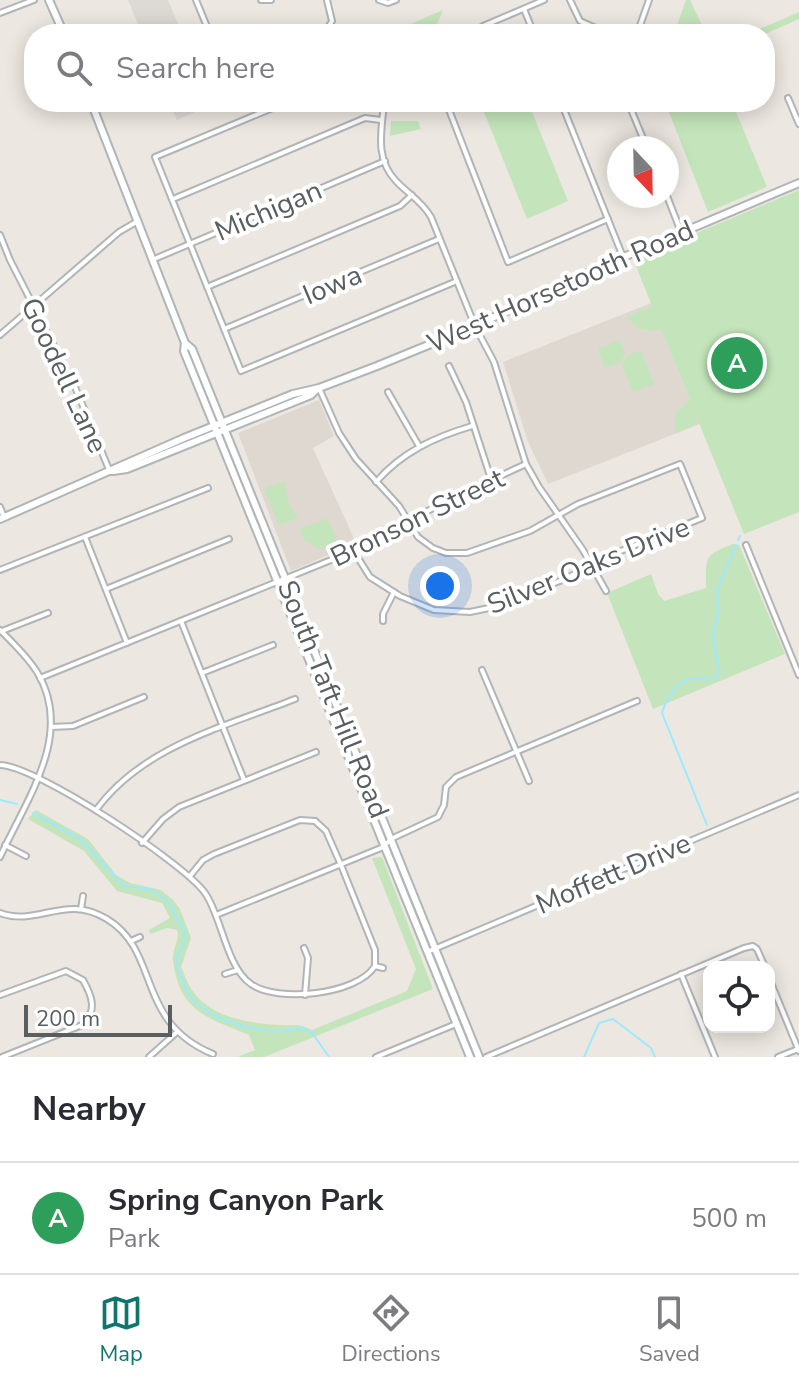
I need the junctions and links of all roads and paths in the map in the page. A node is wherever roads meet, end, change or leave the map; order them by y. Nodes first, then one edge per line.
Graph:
1 (34, 0) edge
2 (49, 0) edge
3 (196, 0) edge
4 (261, 0) edge
5 (271, 0) edge
6 (327, 0) edge
7 (379, 0) edge
8 (396, 0) edge
9 (544, 0) edge
10 (570, 0) edge
11 (649, 0) edge
12 (524, 9) junction
13 (0, 13) edge
14 (60, 24) edge
15 (206, 24) edge
16 (330, 24) edge
17 (488, 24) edge
18 (530, 24) edge
19 (587, 24) edge
20 (641, 24) edge
21 (788, 98) dead end
22 (95, 112) edge
23 (263, 112) edge
24 (382, 112) edge
25 (450, 112) edge
26 (565, 112) edge
27 (632, 112) edge
28 (381, 120) junction
29 (799, 124) edge
30 (642, 136) edge
31 (385, 161) junction
32 (799, 183) edge
33 (412, 195) junction
34 (172, 199) junction
35 (672, 208) edge
36 (608, 219) junction
37 (138, 221) junction
38 (681, 232) junction
39 (0, 235) edge
40 (439, 239) junction
41 (190, 243) junction
42 (623, 257) junction
43 (152, 260) junction
44 (457, 281) junction
45 (207, 287) junction
46 (33, 305) junction
47 (475, 326) junction
48 (224, 329) junction
49 (0, 335) edge
50 (185, 343) junction
51 (449, 366) dead end
52 (319, 388) junction
53 (388, 392) dead end
54 (473, 425) junction
55 (224, 426) junction
56 (216, 430) junction
57 (419, 446) junction
58 (526, 464) junction
59 (110, 472) junction
60 (491, 479) junction
61 (376, 482) junction
62 (208, 488) dead end
63 (0, 507) edge
64 (557, 514) junction
65 (2, 518) edge
66 (408, 521) junction
67 (85, 537) junction
68 (229, 539) dead end
69 (746, 545) dead end
70 (353, 550) junction
71 (593, 565) junction
72 (0, 570) edge
73 (285, 579) junction
74 (278, 582) junction
75 (106, 589) junction
76 (606, 591) dead end
77 (394, 592) junction
78 (48, 613) dead end
79 (181, 621) junction
80 (383, 621) dead end
81 (0, 631) edge
82 (127, 643) junction
83 (273, 645) dead end
84 (482, 670) dead end
85 (202, 673) junction
86 (799, 675) edge
87 (40, 678) junction
88 (144, 697) dead end
89 (295, 699) dead end
90 (637, 701) dead end
91 (51, 727) junction
92 (223, 727) junction
93 (316, 752) dead end
94 (515, 752) junction
95 (0, 765) edge
96 (38, 777) junction
97 (244, 780) junction
98 (529, 781) dead end
99 (799, 795) edge
100 (96, 810) junction
101 (318, 814) dead end
102 (315, 821) junction
103 (391, 840) junction
104 (142, 843) junction
105 (5, 845) junction
106 (384, 846) junction
107 (26, 856) dead end
108 (0, 857) edge
109 (341, 865) junction
110 (189, 877) junction
111 (83, 896) dead end
112 (81, 909) junction
113 (0, 913) edge
114 (216, 915) junction
115 (140, 937) dead end
116 (131, 941) junction
117 (304, 948) dead end
118 (435, 949) junction
119 (427, 952) junction
120 (713, 961) edge
121 (762, 961) edge
122 (703, 965) edge
123 (375, 966) junction
124 (383, 968) dead end
125 (238, 970) junction
126 (225, 974) dead end
127 (681, 974) junction
128 (775, 992) edge
129 (0, 995) edge
130 (305, 995) junction
131 (92, 1015) junction
132 (98, 1017) dead end
133 (456, 1024) junction
134 (178, 1032) junction
135 (799, 1050) edge
136 (213, 1054) dead end
137 (1, 1055) edge
138 (149, 1057) edge
139 (376, 1057) edge
140 (470, 1057) edge
141 (479, 1057) edge
142 (486, 1057) edge
143 (715, 1057) edge
144 (778, 1057) edge

1 - 13 street
2 - 14 main road
3 - 15 street
4 - 5 street
6 - 16 street
7 - 8 street
9 - 12 street
10 - 19 street
11 - 20 street
12 - 17 street
12 - 18 street
21 - 29 street
22 - 37 main road, South Taft Hill Road
23 - 34 street
24 - 28 street
25 - 36 street
26 - 36 street
27 - 30 street
28 - 31 street
28 - 34 street
31 - 33 street
31 - 41 street, Michigan
32 - 38 main road, West Horsetooth Road
33 - 40 street
33 - 45 street
34 - 41 street
35 - 38 street
36 - 42 street
37 - 43 main road, South Taft Hill Road
37 - 46 street
38 - 42 main road, West Horsetooth Road
39 - 46 street, Goodell Lane
40 - 44 street
40 - 48 street, Iowa
41 - 43 street, Michigan
41 - 45 street
42 - 47 main road, West Horsetooth Road
43 - 50 main road, South Taft Hill Road
44 - 47 street
44 - 48 street
45 - 48 street
46 - 49 street
46 - 59 street, Goodell Lane
47 - 52 main road, West Horsetooth Road
47 - 58 street
50 - 55 main road, South Taft Hill Road
50 - 56 main road, South Taft Hill Road
51 - 54 street
52 - 55 main road, West Horsetooth Road
52 - 61 street
53 - 57 street
54 - 57 street
54 - 60 street
55 - 56 main road, West Horsetooth Road
55 - 73 main road, South Taft Hill Road
56 - 59 main road, West Horsetooth Road
56 - 74 main road, South Taft Hill Road
57 - 61 street
58 - 60 street, Bronson Street
58 - 64 street
59 - 65 main road, West Horsetooth Road
60 - 66 street, Bronson Street
61 - 66 street
62 - 67 street
63 - 65 street
64 - 66 street
64 - 71 street
64 - 71 street, Silver Oaks Drive
66 - 70 street, Bronson Street
67 - 72 street
67 - 75 street
68 - 75 street
69 - 86 street
70 - 73 street, Bronson Street
70 - 77 street, Silver Oaks Drive
71 - 76 street
71 - 77 street, Silver Oaks Drive
73 - 74 street, Bronson Street
73 - 103 main road, South Taft Hill Road
74 - 79 street, Bronson Street
74 - 106 main road, South Taft Hill Road
75 - 82 street
77 - 80 street
78 - 81 street
79 - 82 street, Bronson Street
79 - 85 street
81 - 87 street
82 - 87 street, Bronson Street
83 - 85 street
84 - 94 street
85 - 92 street
87 - 91 street
88 - 91 street
89 - 92 street
90 - 94 street
91 - 96 street
92 - 97 street
92 - 100 street
93 - 97 street
94 - 98 street
94 - 103 street
95 - 96 street
96 - 100 street
96 - 105 street
97 - 104 street
99 - 118 street, Moffett Drive
100 - 104 street
101 - 102 street
102 - 109 street
102 - 110 street
103 - 106 street
103 - 118 main road, South Taft Hill Road
104 - 110 street
105 - 107 street
105 - 108 street
106 - 109 street
106 - 119 main road, South Taft Hill Road
109 - 114 street
109 - 123 street
110 - 114 street
111 - 112 street
112 - 113 street
112 - 116 street
114 - 125 street
115 - 116 street
116 - 134 street
117 - 130 street
118 - 119 street, Moffett Drive
118 - 141 main road, South Taft Hill Road
119 - 133 main road, South Taft Hill Road
120 - 121 street
122 - 127 street
123 - 124 street
123 - 130 street
125 - 126 street
125 - 130 street
127 - 142 street
127 - 143 street
128 - 135 street
129 - 131 street
131 - 132 street
131 - 137 street
133 - 139 street
133 - 140 main road, South Taft Hill Road
134 - 136 street
134 - 138 street
135 - 144 street

